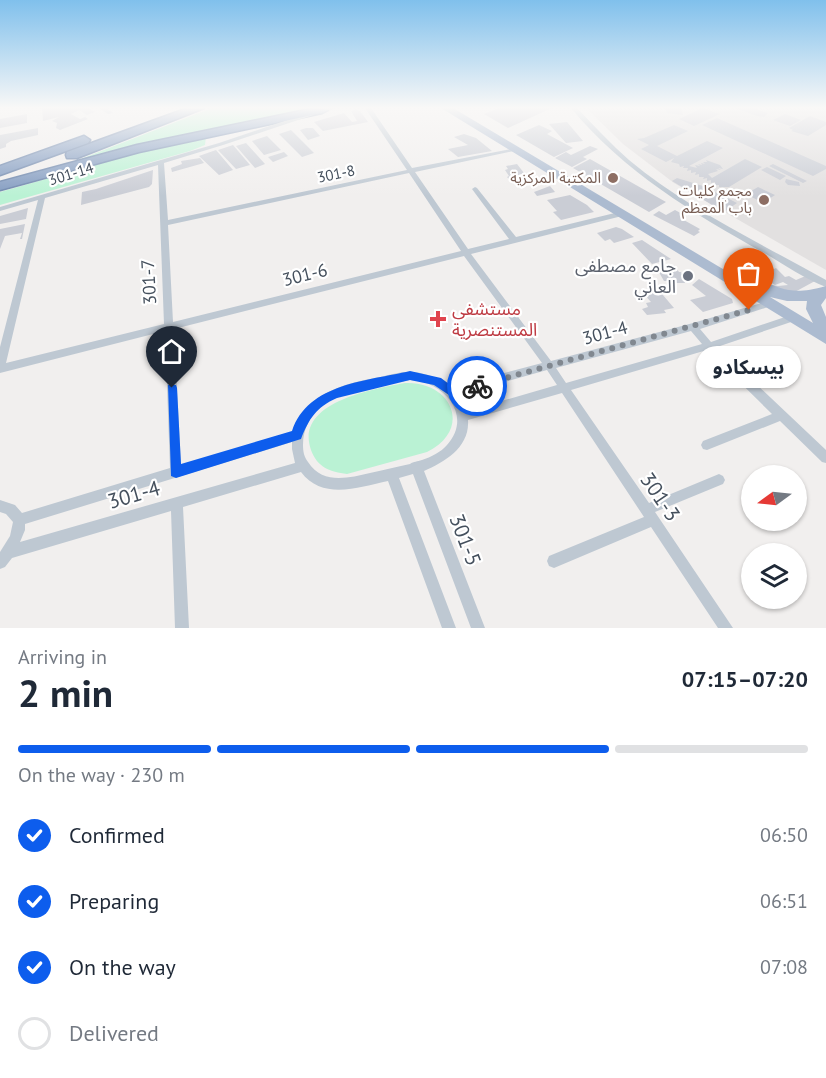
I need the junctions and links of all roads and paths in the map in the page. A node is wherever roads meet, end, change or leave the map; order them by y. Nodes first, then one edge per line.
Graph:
1 (93, 137) edge
2 (121, 137) edge
3 (193, 137) edge
4 (238, 137) edge
5 (389, 137) edge
6 (495, 137) edge
7 (507, 137) edge
8 (603, 137) edge
9 (514, 149) junction
10 (161, 162) junction
11 (0, 171) edge
12 (414, 172) junction
13 (0, 184) edge
14 (474, 189) dead end
15 (42, 197) junction
16 (0, 209) edge
17 (619, 214) junction
18 (164, 223) junction
19 (514, 240) junction
20 (466, 252) junction
21 (825, 289) edge
22 (768, 304) junction
23 (791, 319) junction
24 (169, 325) junction
25 (826, 326) edge
26 (693, 327) junction
27 (826, 339) edge
28 (709, 346) junction
29 (550, 366) junction
30 (0, 368) edge
31 (563, 387) junction
32 (452, 392) junction
33 (781, 415) junction
34 (462, 417) junction
35 (297, 435) junction
36 (707, 446) dead end
37 (826, 458) edge
38 (304, 466) junction
39 (416, 466) junction
40 (176, 472) junction
41 (391, 473) junction
42 (719, 480) dead end
43 (177, 503) junction
44 (0, 506) edge
45 (649, 515) junction
46 (18, 520) junction
47 (4, 557) edge
48 (554, 561) dead end
49 (182, 628) edge
50 (449, 628) edge
51 (478, 628) edge
52 (726, 628) edge

1 - 11 highway
2 - 13 highway
3 - 13 highway
4 - 10 street, 301-14
5 - 12 street, 301-3
6 - 9 main road
7 - 21 main road
8 - 21 street
9 - 12 street, 301-8
9 - 17 main road
10 - 15 street, 301-14
10 - 18 street, 301-7
12 - 18 street, 301-8
12 - 20 street, 301-3
14 - 19 street
15 - 16 street, 301-14
15 - 30 street
17 - 19 street, 301-6
17 - 22 main road
18 - 24 street, 301-7
19 - 20 street, 301-6
20 - 24 street, 301-6
20 - 29 street, 301-3
21 - 25 main road
22 - 23 main road
22 - 26 street, 301-4
23 - 27 main road
23 - 28 street
24 - 30 street, 301-6
24 - 40 street, 301-7
26 - 28 street
26 - 29 street, 301-4
28 - 31 street
28 - 33 street
29 - 31 street, 301-3
29 - 32 street, 301-4
31 - 34 street
31 - 45 street, 301-3
32 - 34 street
32 - 35 street
33 - 36 street
33 - 37 street
34 - 39 street
35 - 38 street
35 - 40 street, 301-4
38 - 41 street
38 - 43 street, 301-4
39 - 41 street
39 - 51 street, 301-5
40 - 46 street, 301-4
41 - 50 street
42 - 45 street
43 - 47 street, 301-4
43 - 49 street
44 - 46 street
45 - 48 street
45 - 52 street, 301-3
46 - 47 street

